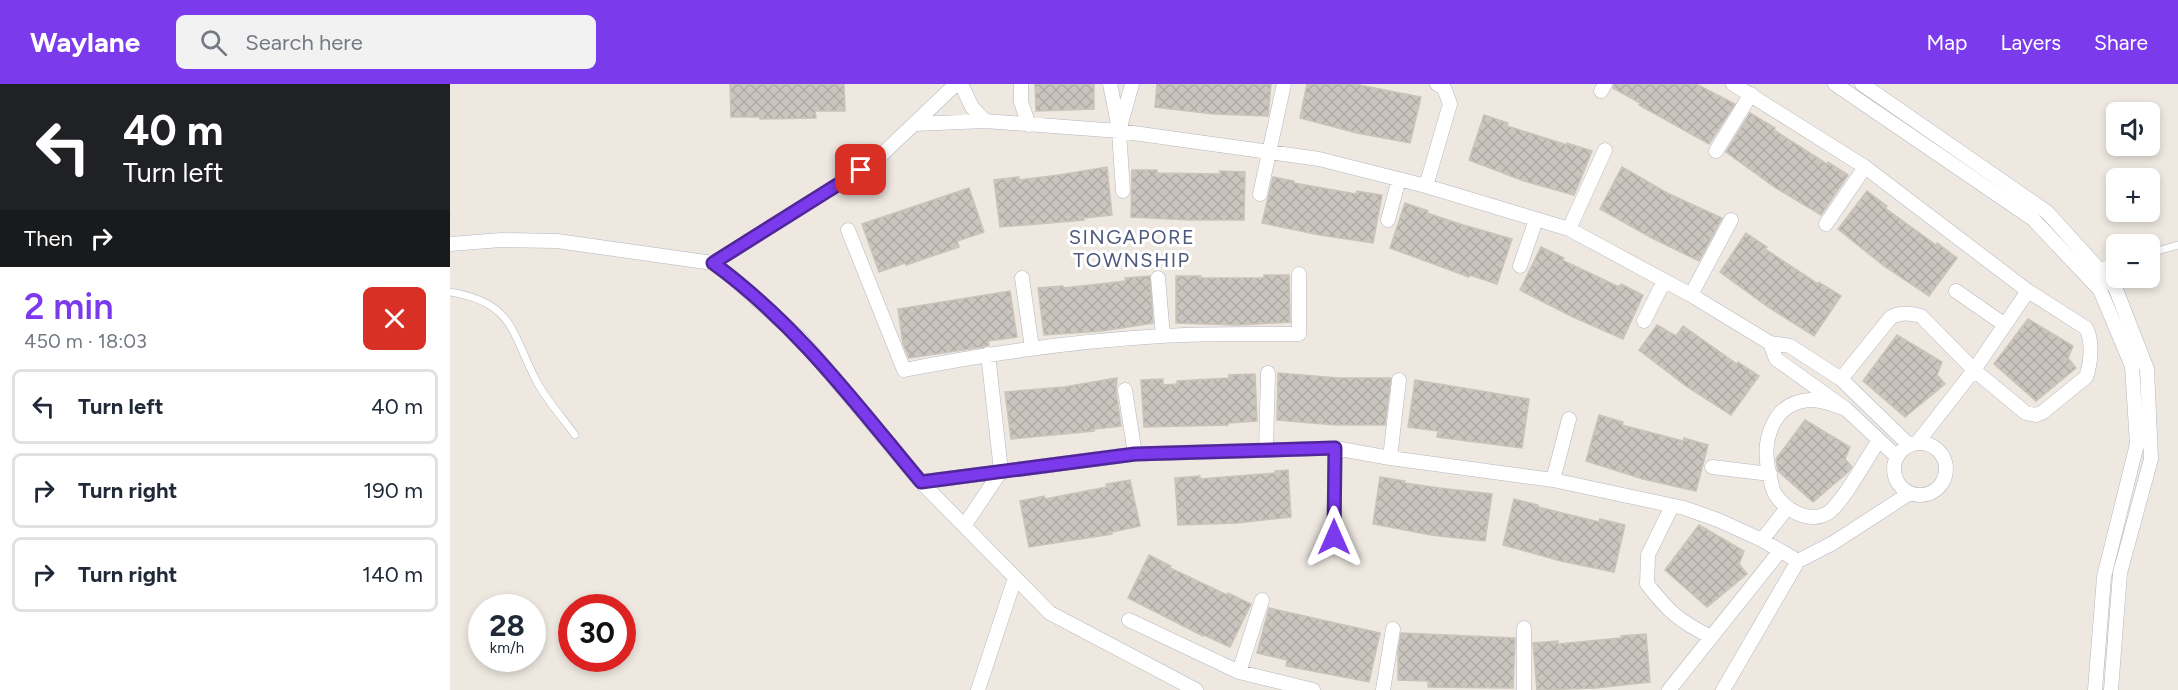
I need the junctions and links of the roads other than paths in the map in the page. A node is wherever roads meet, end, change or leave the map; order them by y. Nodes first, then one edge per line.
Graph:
1 (956, 84) edge
2 (961, 84) edge
3 (1021, 84) edge
4 (1110, 84) edge
5 (1132, 84) edge
6 (1284, 84) edge
7 (1437, 84) edge
8 (1733, 84) edge
9 (1835, 84) edge
10 (1862, 84) edge
11 (1751, 94) junction
12 (985, 121) junction
13 (914, 124) junction
14 (1029, 125) junction
15 (1119, 131) junction
16 (1605, 150) dead end
17 (1716, 151) dead end
18 (1270, 152) junction
19 (1865, 167) junction
20 (1399, 179) junction
21 (1426, 186) junction
22 (1123, 191) dead end
23 (1260, 195) dead end
24 (1388, 220) dead end
25 (1536, 220) junction
26 (1731, 220) dead end
27 (1826, 224) dead end
28 (848, 230) dead end
29 (1569, 230) junction
30 (450, 244) edge
31 (2178, 245) edge
32 (2160, 250) edge
33 (713, 263) junction
34 (2106, 265) edge
35 (1521, 266) dead end
36 (2097, 267) junction
37 (1299, 274) dead end
38 (1022, 278) dead end
39 (1158, 278) dead end
40 (1664, 281) junction
41 (1956, 291) dead end
42 (2028, 291) junction
43 (450, 292) edge
44 (1691, 295) junction
45 (1644, 321) dead end
46 (2005, 325) junction
47 (1162, 336) junction
48 (1770, 343) junction
49 (1032, 348) junction
50 (988, 354) junction
51 (1974, 370) junction
52 (1268, 373) dead end
53 (1841, 379) junction
54 (1399, 380) dead end
55 (1125, 390) dead end
56 (1846, 409) junction
57 (1569, 419) dead end
58 (575, 435) dead end
59 (1879, 440) junction
60 (1913, 444) junction
61 (1335, 448) junction
62 (1266, 450) junction
63 (1135, 454) junction
64 (1897, 457) junction
65 (1390, 458) junction
66 (1712, 467) dead end
67 (1001, 471) junction
68 (1770, 474) junction
69 (1553, 480) junction
70 (921, 482) junction
71 (1910, 493) junction
72 (1672, 506) junction
73 (1787, 508) junction
74 (964, 526) junction
75 (1334, 537) dead end
76 (1762, 540) junction
77 (1780, 551) junction
78 (1798, 561) junction
79 (1015, 578) junction
80 (1262, 600) dead end
81 (1129, 620) dead end
82 (1524, 628) dead end
83 (1393, 629) dead end
84 (1711, 637) junction
85 (1239, 672) junction
86 (978, 690) edge
87 (1196, 690) edge
88 (1313, 690) edge
89 (1383, 690) edge
90 (1524, 690) edge
91 (1669, 690) edge
92 (1723, 690) edge
93 (2095, 690) edge
94 (2111, 690) edge

1 - 13 street
2 - 12 street
3 - 14 street
4 - 15 street
5 - 15 street
6 - 18 street
7 - 21 street
8 - 11 street
9 - 93 street
10 - 36 street
11 - 17 street
11 - 19 street
12 - 13 street
12 - 14 street
13 - 33 street
14 - 15 street
15 - 18 street
15 - 22 street
16 - 29 street
18 - 20 street
18 - 23 street
19 - 27 street
19 - 42 street
20 - 21 street
20 - 24 street
21 - 25 street
25 - 29 street
25 - 35 street
26 - 44 street
28 - 50 street
29 - 40 street
30 - 33 street
31 - 32 lane
33 - 70 street
34 - 36 lane
36 - 94 street
37 - 47 street
38 - 49 street
39 - 47 street
40 - 44 street
40 - 45 street
41 - 46 street
42 - 46 street
42 - 51 street
43 - 58 lane
44 - 48 street
46 - 51 street
47 - 49 street
48 - 53 street
48 - 56 street
49 - 50 street
50 - 67 street
51 - 53 street
51 - 60 street
52 - 62 street
53 - 60 street
54 - 65 street
55 - 63 street
56 - 59 street
56 - 68 street
57 - 69 street
59 - 64 street
59 - 73 street
60 - 64 street
60 - 71 street
61 - 62 street
61 - 65 street
61 - 75 street
62 - 63 street
63 - 67 street
64 - 71 street
65 - 69 street
66 - 68 street
67 - 70 street
67 - 74 street
68 - 73 street
69 - 72 street
70 - 74 street
71 - 78 street
72 - 76 street
72 - 84 street
73 - 76 street
74 - 79 street
76 - 77 street
77 - 78 street
77 - 84 street
78 - 92 street
79 - 86 street
79 - 87 street
80 - 85 street
81 - 85 street
82 - 90 street
83 - 89 street
84 - 91 street
85 - 88 street

